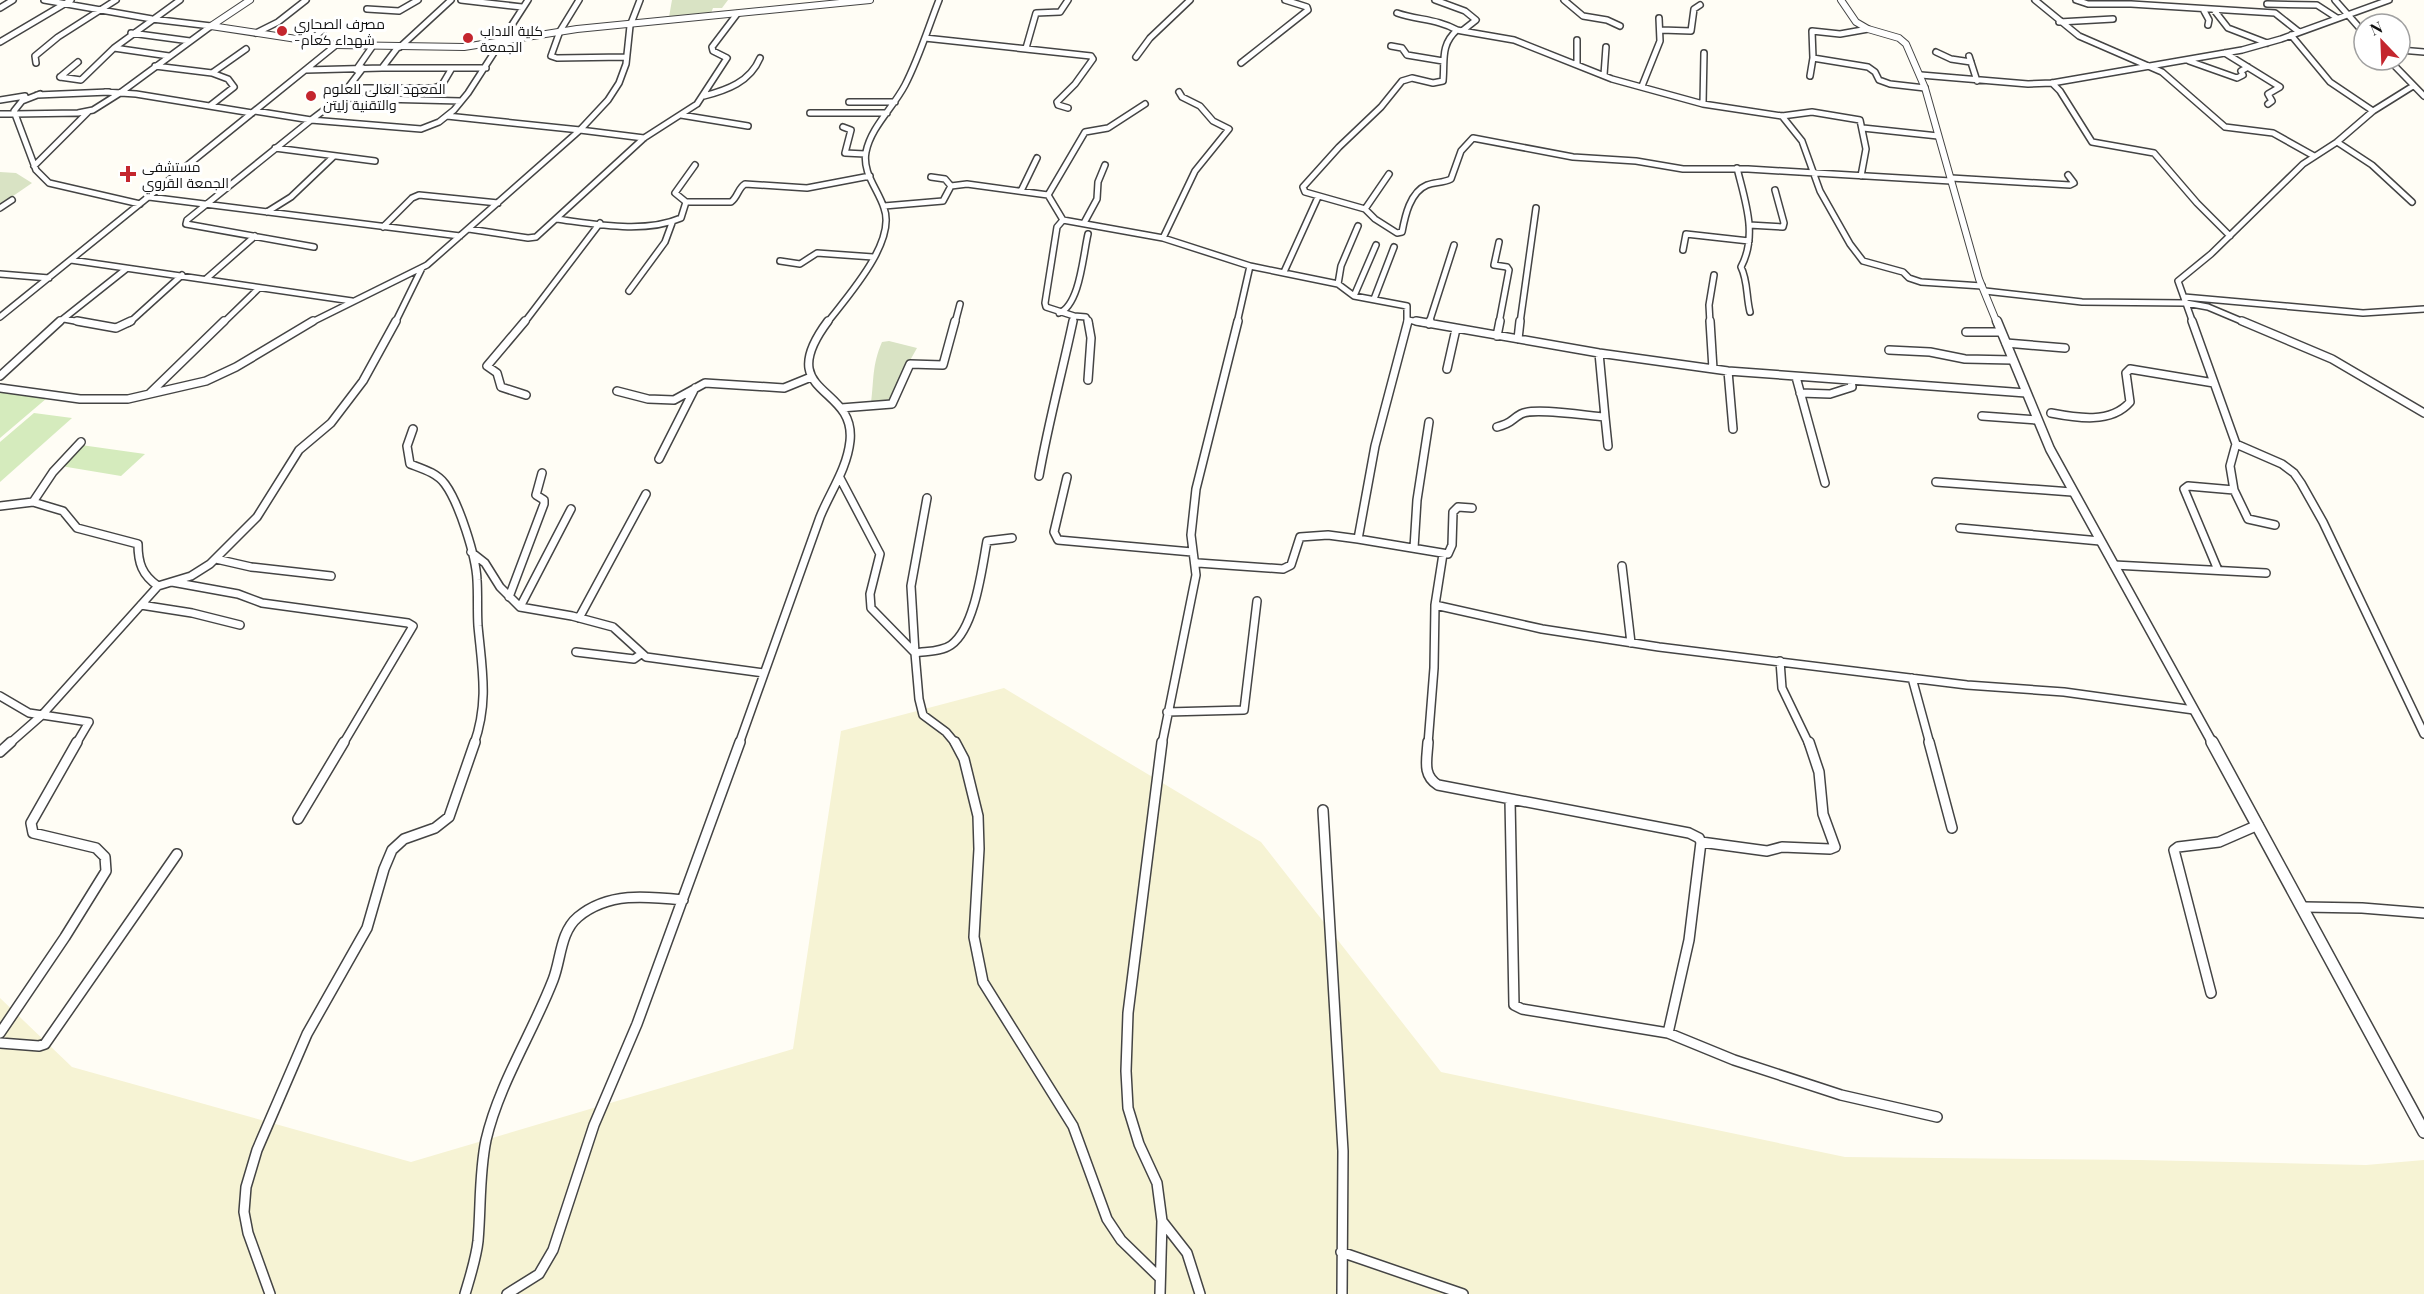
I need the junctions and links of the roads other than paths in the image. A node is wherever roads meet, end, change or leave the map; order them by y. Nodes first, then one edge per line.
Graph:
1 (13, 0) edge
2 (44, 0) edge
3 (71, 0) edge
4 (117, 0) edge
5 (180, 0) edge
6 (250, 0) edge
7 (306, 0) edge
8 (418, 0) edge
9 (451, 0) edge
10 (461, 0) edge
11 (528, 0) edge
12 (579, 0) edge
13 (640, 0) edge
14 (811, 0) edge
15 (870, 0) edge
16 (939, 0) edge
17 (1068, 0) edge
18 (1190, 0) edge
19 (1285, 0) edge
20 (1435, 0) edge
21 (1564, 0) edge
22 (1841, 0) edge
23 (2035, 0) edge
24 (2076, 0) edge
25 (2335, 0) edge
26 (2389, 0) edge
27 (835, 2) edge
28 (2266, 2) edge
29 (64, 5) junction
30 (1700, 5) dead end
31 (522, 7) junction
32 (0, 8) edge
33 (809, 8) junction
34 (367, 9) dead end
35 (2203, 9) junction
36 (101, 10) junction
37 (2214, 10) junction
38 (1397, 13) dead end
39 (2275, 13) junction
40 (737, 14) junction
41 (2347, 14) junction
42 (1659, 18) dead end
43 (2337, 18) junction
44 (152, 19) junction
45 (2113, 19) dead end
46 (2352, 20) edge
47 (2059, 22) junction
48 (630, 23) junction
49 (2208, 25) dead end
50 (211, 26) junction
51 (328, 26) dead end
52 (1620, 26) dead end
53 (1868, 29) junction
54 (1460, 30) junction
55 (1661, 30) junction
56 (560, 31) junction
57 (2299, 32) junction
58 (131, 33) junction
59 (256, 33) junction
60 (2291, 35) junction
61 (925, 38) junction
62 (1577, 40) dead end
63 (190, 41) junction
64 (309, 41) junction
65 (0, 42) edge
66 (499, 42) junction
67 (2267, 43) junction
68 (336, 45) junction
69 (1391, 46) dead end
70 (372, 47) junction
71 (399, 47) junction
72 (1606, 47) dead end
73 (114, 48) junction
74 (1026, 48) junction
75 (246, 49) dead end
76 (1936, 52) dead end
77 (1704, 53) dead end
78 (2225, 53) junction
79 (169, 56) junction
80 (1969, 56) dead end
81 (626, 57) junction
82 (1136, 57) dead end
83 (760, 58) dead end
84 (1813, 58) junction
85 (2187, 60) junction
86 (1443, 61) junction
87 (78, 62) dead end
88 (1971, 62) junction
89 (36, 63) dead end
90 (1240, 63) dead end
91 (1577, 63) junction
92 (154, 66) junction
93 (2148, 67) junction
94 (2248, 67) junction
95 (363, 68) junction
96 (382, 68) junction
97 (452, 68) junction
98 (486, 68) junction
99 (306, 70) junction
100 (356, 70) junction
101 (2401, 72) edge
102 (212, 73) junction
103 (1604, 75) junction
104 (1921, 75) junction
105 (1810, 76) dead end
106 (81, 80) junction
107 (136, 81) junction
108 (1977, 81) junction
109 (2052, 83) junction
110 (1642, 86) junction
111 (2413, 86) junction
112 (347, 88) junction
113 (1925, 88) junction
114 (69, 92) junction
115 (103, 93) junction
116 (120, 93) junction
117 (1179, 93) dead end
118 (40, 94) junction
119 (704, 96) junction
120 (2424, 96) edge
121 (340, 98) junction
122 (0, 100) edge
123 (109, 101) junction
124 (461, 101) junction
125 (849, 102) dead end
126 (895, 102) junction
127 (1145, 104) dead end
128 (1703, 104) junction
129 (2268, 104) dead end
130 (211, 105) junction
131 (1068, 108) dead end
132 (89, 111) junction
133 (2373, 111) junction
134 (253, 112) junction
135 (810, 113) dead end
136 (888, 113) junction
137 (0, 114) edge
138 (15, 114) junction
139 (681, 115) junction
140 (447, 116) junction
141 (1782, 116) junction
142 (311, 120) junction
143 (748, 126) dead end
144 (843, 127) dead end
145 (1863, 128) junction
146 (580, 130) junction
147 (1938, 136) junction
148 (644, 138) junction
149 (2337, 142) junction
150 (275, 148) junction
151 (865, 154) junction
152 (334, 156) junction
153 (2314, 156) junction
154 (1037, 158) dead end
155 (375, 161) dead end
156 (696, 165) dead end
157 (1105, 165) dead end
158 (34, 166) junction
159 (1737, 168) junction
160 (1812, 173) junction
161 (1389, 174) dead end
162 (2068, 174) dead end
163 (870, 176) junction
164 (1861, 176) junction
165 (931, 177) dead end
166 (1951, 179) junction
167 (951, 186) junction
168 (1775, 190) dead end
169 (1021, 191) junction
170 (1048, 195) junction
171 (149, 197) junction
172 (1318, 197) junction
173 (12, 200) dead end
174 (687, 202) junction
175 (2412, 202) dead end
176 (140, 204) junction
177 (205, 204) junction
178 (498, 204) junction
179 (884, 206) junction
180 (0, 208) edge
181 (1536, 208) dead end
182 (1365, 209) junction
183 (267, 212) junction
184 (556, 219) junction
185 (1063, 220) junction
186 (600, 223) junction
187 (672, 223) junction
188 (1084, 224) junction
189 (1749, 225) junction
190 (1358, 226) dead end
191 (383, 227) junction
192 (469, 229) junction
193 (1088, 234) dead end
194 (255, 236) junction
195 (460, 236) junction
196 (2230, 236) junction
197 (1162, 238) junction
198 (1749, 241) junction
199 (1499, 242) dead end
200 (1376, 245) dead end
201 (1454, 245) dead end
202 (314, 247) dead end
203 (1394, 247) dead end
204 (1683, 250) dead end
205 (873, 258) junction
206 (71, 260) junction
207 (780, 261) dead end
208 (1250, 266) junction
209 (422, 268) junction
210 (126, 269) junction
211 (1284, 272) junction
212 (0, 274) edge
213 (182, 275) junction
214 (1714, 275) dead end
215 (50, 278) junction
216 (206, 279) junction
217 (1338, 284) junction
218 (259, 288) junction
219 (1983, 289) junction
220 (629, 291) dead end
221 (1354, 296) junction
222 (1374, 299) junction
223 (2185, 300) junction
224 (352, 301) junction
225 (960, 304) dead end
226 (2424, 309) edge
227 (1750, 312) dead end
228 (1059, 313) junction
229 (1074, 316) junction
230 (0, 317) edge
231 (64, 319) junction
232 (1408, 320) junction
233 (1429, 324) junction
234 (1456, 329) junction
235 (1966, 332) dead end
236 (2001, 332) junction
237 (1497, 336) junction
238 (1518, 339) junction
239 (2006, 343) junction
240 (2066, 348) dead end
241 (1889, 350) dead end
242 (1599, 353) junction
243 (2013, 360) junction
244 (1447, 369) dead end
245 (1713, 369) junction
246 (1728, 371) junction
247 (0, 376) edge
248 (811, 377) junction
249 (1796, 377) junction
250 (1088, 380) dead end
251 (1851, 381) junction
252 (2214, 383) junction
253 (696, 384) junction
254 (0, 388) edge
255 (617, 391) dead end
256 (1800, 393) junction
257 (2026, 393) junction
258 (148, 394) junction
259 (526, 395) dead end
260 (841, 408) junction
261 (2052, 413) dead end
262 (2424, 413) edge
263 (1982, 416) dead end
264 (1605, 417) junction
265 (2037, 420) junction
266 (1429, 422) dead end
267 (1497, 427) dead end
268 (413, 429) dead end
269 (1733, 429) dead end
270 (81, 442) dead end
271 (2236, 444) junction
272 (1608, 446) dead end
273 (659, 459) dead end
274 (542, 473) dead end
275 (1039, 476) dead end
276 (1067, 477) dead end
277 (840, 478) junction
278 (1936, 482) dead end
279 (1826, 483) dead end
280 (2234, 490) junction
281 (2073, 492) junction
282 (646, 494) dead end
283 (927, 498) dead end
284 (33, 502) junction
285 (0, 506) edge
286 (1473, 508) dead end
287 (571, 509) dead end
288 (2275, 525) dead end
289 (1960, 528) dead end
290 (1012, 538) dead end
291 (1358, 539) junction
292 (2100, 541) junction
293 (1414, 548) junction
294 (471, 552) junction
295 (1192, 552) junction
296 (1443, 554) junction
297 (216, 559) junction
298 (1198, 563) junction
299 (2114, 565) junction
300 (1623, 566) dead end
301 (2218, 570) junction
302 (2266, 573) dead end
303 (331, 576) dead end
304 (171, 582) junction
305 (158, 586) junction
306 (509, 597) junction
307 (1257, 601) dead end
308 (141, 605) junction
309 (1435, 605) junction
310 (520, 607) junction
311 (579, 618) junction
312 (240, 625) dead end
313 (1630, 643) junction
314 (576, 652) dead end
315 (915, 653) junction
316 (641, 654) junction
317 (1780, 661) junction
318 (764, 674) junction
319 (1912, 678) junction
320 (0, 696) edge
321 (2194, 710) junction
322 (1167, 712) junction
323 (42, 715) junction
324 (2424, 734) edge
325 (0, 752) edge
326 (1510, 800) junction
327 (1323, 810) dead end
328 (298, 819) dead end
329 (2258, 825) junction
330 (1952, 828) dead end
331 (1701, 842) junction
332 (177, 854) dead end
333 (683, 900) junction
334 (2304, 907) junction
335 (2424, 913) edge
336 (2211, 993) dead end
337 (0, 1033) edge
338 (1668, 1033) junction
339 (0, 1043) edge
340 (1937, 1117) dead end
341 (2424, 1132) edge
342 (1162, 1221) junction
343 (1341, 1252) junction
344 (1159, 1277) junction
345 (270, 1294) edge
346 (465, 1294) edge
347 (507, 1294) edge
348 (1160, 1294) edge
349 (1200, 1294) edge
350 (1342, 1294) edge
351 (1463, 1294) edge

1 - 32 street
2 - 29 street
3 - 29 street
4 - 36 street
5 - 44 street
6 - 50 street
7 - 59 street
8 - 34 street
9 - 71 street
10 - 31 street
11 - 31 street
12 - 56 street
13 - 48 street
14 - 33 street
15 - 27 street
16 - 61 street
17 - 74 street
18 - 82 street
19 - 90 street
20 - 54 street
21 - 52 street
22 - 53 street
23 - 47 street
24 - 35 street
25 - 41 street
26 - 41 street
27 - 33 street
28 - 39 street
28 - 43 street
29 - 36 street
29 - 65 street
30 - 55 street
31 - 66 street
33 - 40 street
35 - 37 street
35 - 49 street
36 - 44 street
36 - 89 street
37 - 39 street
37 - 67 street
38 - 54 street
39 - 57 street
40 - 48 street
40 - 119 street
41 - 43 street
41 - 46 street
42 - 55 street
43 - 57 street
44 - 50 street
44 - 58 street
45 - 47 street
47 - 93 street
48 - 56 street
48 - 81 street
50 - 59 street
50 - 63 street
51 - 64 street
53 - 84 street
53 - 104 street
54 - 86 street
54 - 91 street
55 - 110 street
56 - 66 street
56 - 81 street
57 - 60 street
58 - 63 street
58 - 73 street
59 - 64 street
60 - 67 street
60 - 133 street
61 - 74 street
61 - 126 street
62 - 91 street
63 - 79 street
64 - 68 street
66 - 71 street
66 - 98 street
67 - 78 street
68 - 70 street
68 - 99 street
69 - 86 street
70 - 71 street
70 - 100 street
71 - 96 street
72 - 103 street
73 - 79 street
73 - 106 street
74 - 131 street
75 - 102 street
76 - 88 street
77 - 128 street
78 - 85 street
78 - 94 street
79 - 92 street
80 - 88 street
81 - 146 street
83 - 119 street
84 - 105 street
84 - 113 street
85 - 93 street
85 - 94 street
86 - 172 street
87 - 106 street
88 - 108 street
91 - 103 street
92 - 102 street
92 - 107 street
93 - 109 street
93 - 153 street
94 - 129 street
95 - 96 street
95 - 100 street
95 - 112 street
96 - 97 street
97 - 98 street
97 - 112 street
98 - 124 street
99 - 100 street
99 - 134 street
101 - 111 street
102 - 130 street
103 - 110 street
104 - 108 street
104 - 113 street
106 - 114 street
107 - 115 street
107 - 116 street
108 - 109 street
109 - 196 street
110 - 128 street
111 - 120 street
111 - 133 street
112 - 121 street
113 - 147 street
114 - 115 street
114 - 118 street
115 - 116 street
115 - 123 street
116 - 123 street
116 - 130 street
117 - 197 street
118 - 122 street
118 - 138 street
119 - 139 street
121 - 124 street
121 - 142 street
123 - 132 street
124 - 140 street
125 - 126 street
126 - 136 street
127 - 170 street
128 - 141 street
130 - 134 street
132 - 138 street
132 - 158 street
133 - 149 street
134 - 142 street
134 - 171 street
135 - 136 street
136 - 151 street
137 - 138 street
138 - 158 street
139 - 143 street
139 - 148 street
140 - 142 street
140 - 146 street
141 - 145 street
141 - 160 street
142 - 150 street
144 - 151 street
145 - 147 street
145 - 164 street
146 - 148 street
146 - 178 street
147 - 166 street
148 - 184 street
149 - 153 street
149 - 175 street
150 - 152 street
150 - 177 street
151 - 163 street
152 - 155 street
152 - 183 street
153 - 196 street
154 - 169 street
156 - 174 street
157 - 188 street
158 - 176 street
159 - 160 street
159 - 182 street
159 - 189 street
160 - 164 street
160 - 219 street
161 - 182 street
162 - 166 street
163 - 174 street
163 - 179 street
164 - 166 street
165 - 167 street
166 - 219 street
167 - 169 street
167 - 179 street
168 - 189 street
169 - 170 street
170 - 185 street
171 - 176 street
171 - 177 street
172 - 182 street
172 - 211 street
173 - 180 street
174 - 187 street
176 - 206 street
177 - 183 street
177 - 194 street
178 - 191 street
178 - 192 street
179 - 205 street
181 - 238 street
183 - 191 street
184 - 186 street
184 - 192 street
185 - 188 street
185 - 228 street
186 - 187 street
186 - 259 street
187 - 220 street
188 - 197 street
189 - 198 street
190 - 217 street
191 - 195 street
192 - 195 street
193 - 228 street
194 - 202 street
194 - 216 street
195 - 209 street
196 - 223 street
197 - 208 street
198 - 204 street
198 - 227 street
199 - 237 street
200 - 221 street
201 - 233 street
203 - 222 street
205 - 207 street
205 - 248 street
206 - 210 street
206 - 215 street
208 - 211 street
208 - 295 street
209 - 224 street
209 - 297 street
210 - 213 street
210 - 231 street
211 - 217 street
212 - 215 street
213 - 216 street
213 - 231 street
214 - 245 street
215 - 230 street
216 - 218 street
217 - 221 street
218 - 224 street
218 - 258 street
219 - 223 street
219 - 236 street
221 - 222 street
222 - 232 street
223 - 226 street
223 - 252 street
223 - 262 street
224 - 258 street
225 - 260 street
228 - 229 street
229 - 250 street
229 - 275 street
231 - 247 street
232 - 233 street
232 - 291 street
233 - 234 street
234 - 237 street
234 - 244 street
235 - 236 street
236 - 239 street
237 - 238 street
238 - 242 street
239 - 240 street
239 - 243 street
241 - 243 street
242 - 245 street
242 - 264 street
243 - 257 street
245 - 246 street
246 - 249 street
246 - 269 street
248 - 253 street
248 - 260 street
249 - 251 street
249 - 256 street
251 - 256 street
251 - 257 street
252 - 261 street
252 - 271 street
253 - 255 street
253 - 273 street
254 - 258 street
256 - 279 street
257 - 265 street
260 - 277 street
263 - 265 street
264 - 267 street
264 - 272 street
265 - 281 street
266 - 293 street
268 - 294 street
270 - 284 street
271 - 280 street
271 - 324 street
274 - 306 street
276 - 295 street
277 - 315 street
277 - 318 street
278 - 281 street
280 - 288 street
280 - 301 street
281 - 292 street
282 - 311 street
283 - 315 street
284 - 285 street
284 - 305 street
286 - 296 street
287 - 310 street
289 - 292 street
290 - 315 street
291 - 293 street
291 - 298 street
292 - 299 street
293 - 296 street
294 - 306 street
294 - 345 street
295 - 298 street
296 - 309 street
297 - 303 street
297 - 304 street
298 - 322 street
299 - 301 street
299 - 321 street
300 - 313 street
301 - 302 street
304 - 305 street
304 - 328 street
305 - 308 street
306 - 310 street
307 - 322 street
308 - 312 street
308 - 323 street
309 - 313 street
309 - 326 street
310 - 311 street
311 - 316 street
313 - 317 street
314 - 316 street
315 - 344 street
316 - 318 street
317 - 319 street
317 - 331 street
318 - 333 street
319 - 321 street
319 - 330 street
320 - 323 street
321 - 329 street
322 - 342 street
323 - 325 street
323 - 337 street
326 - 331 street
326 - 338 street
327 - 343 street
329 - 334 street
329 - 336 street
331 - 338 street
332 - 339 street
333 - 346 street
333 - 347 street
334 - 335 street
334 - 341 street
338 - 340 street
342 - 344 street
342 - 349 street
343 - 350 street
343 - 351 street
344 - 348 street

